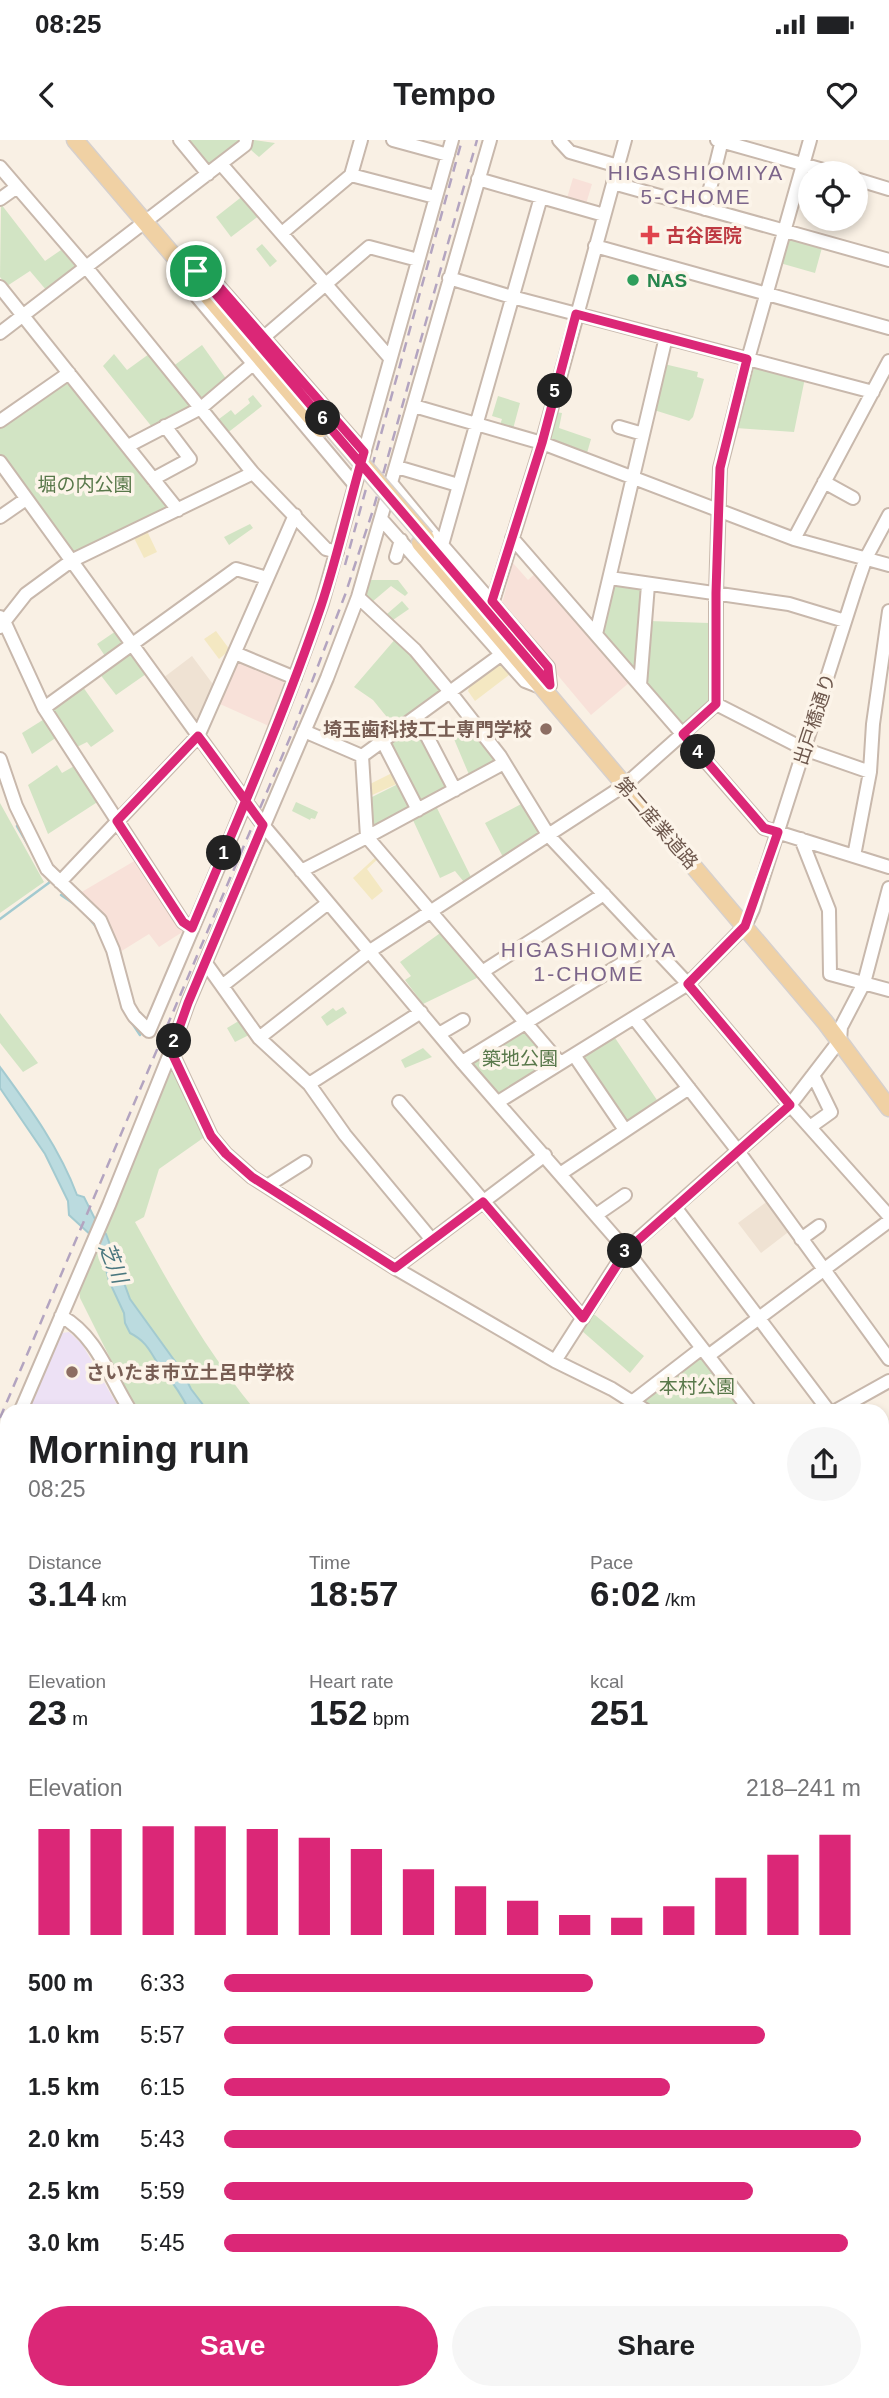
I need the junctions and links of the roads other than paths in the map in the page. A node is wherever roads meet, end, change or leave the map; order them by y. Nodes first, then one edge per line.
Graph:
1 (75, 140) edge
2 (85, 140) edge
3 (180, 140) edge
4 (246, 140) edge
5 (361, 140) edge
6 (393, 140) edge
7 (452, 140) edge
8 (489, 140) edge
9 (559, 140) edge
10 (625, 140) edge
11 (720, 140) edge
12 (810, 140) edge
13 (447, 155) junction
14 (803, 161) edge
15 (798, 163) edge
16 (221, 164) junction
17 (618, 166) junction
18 (0, 167) edge
19 (208, 174) junction
20 (351, 176) junction
21 (798, 178) edge
22 (478, 179) junction
23 (613, 183) junction
24 (868, 183) edge
25 (17, 187) junction
26 (889, 189) edge
27 (435, 197) junction
28 (541, 197) junction
29 (0, 199) edge
30 (705, 209) junction
31 (604, 215) junction
32 (149, 220) junction
33 (783, 231) junction
34 (282, 233) junction
35 (595, 246) junction
36 (418, 260) junction
37 (889, 260) edge
38 (86, 267) junction
39 (193, 272) junction
40 (449, 278) junction
41 (326, 285) junction
42 (0, 287) edge
43 (766, 294) junction
44 (512, 297) junction
45 (576, 314) junction
46 (23, 316) junction
47 (889, 328) edge
48 (0, 333) edge
49 (264, 337) junction
50 (666, 337) junction
51 (390, 358) junction
52 (747, 359) junction
53 (889, 362) edge
54 (254, 363) junction
55 (69, 373) junction
56 (873, 392) junction
57 (414, 406) junction
58 (201, 408) junction
59 (0, 421) edge
60 (475, 424) junction
61 (165, 426) junction
62 (619, 427) dead end
63 (643, 434) junction
64 (542, 443) junction
65 (128, 446) junction
66 (364, 452) junction
67 (0, 462) edge
68 (397, 467) junction
69 (253, 473) junction
70 (633, 477) junction
71 (153, 479) junction
72 (824, 482) junction
73 (392, 484) junction
74 (355, 485) junction
75 (458, 485) junction
76 (853, 498) dead end
77 (26, 499) junction
78 (717, 509) junction
79 (178, 510) junction
80 (295, 515) junction
81 (889, 515) edge
82 (0, 517) edge
83 (382, 520) junction
84 (512, 538) junction
85 (794, 539) junction
86 (401, 541) junction
87 (442, 545) junction
88 (337, 552) junction
89 (396, 557) dead end
90 (866, 558) junction
91 (71, 561) junction
92 (889, 565) edge
93 (267, 578) junction
94 (610, 578) junction
95 (648, 585) junction
96 (716, 593) junction
97 (358, 597) junction
98 (492, 601) junction
99 (889, 611) edge
100 (845, 621) junction
101 (1, 622) edge
102 (596, 634) junction
103 (131, 644) junction
104 (235, 653) junction
105 (502, 654) junction
106 (295, 678) junction
107 (640, 685) junction
108 (547, 687) junction
109 (883, 687) edge
110 (450, 692) junction
111 (716, 704) junction
112 (44, 708) junction
113 (417, 717) junction
114 (304, 731) junction
115 (683, 734) junction
116 (198, 736) junction
117 (383, 742) junction
118 (804, 749) junction
119 (362, 756) junction
120 (0, 759) edge
121 (504, 763) junction
122 (870, 772) junction
123 (627, 783) junction
124 (455, 790) junction
125 (246, 801) junction
126 (418, 810) junction
127 (117, 821) junction
128 (263, 825) junction
129 (778, 832) junction
130 (549, 836) junction
131 (368, 837) junction
132 (801, 839) junction
133 (854, 856) junction
134 (889, 867) edge
135 (301, 871) junction
136 (60, 882) junction
137 (889, 888) edge
138 (604, 894) junction
139 (328, 903) junction
140 (430, 912) junction
141 (747, 923) junction
142 (192, 928) junction
143 (884, 928) edge
144 (652, 946) junction
145 (370, 951) junction
146 (205, 962) junction
147 (482, 972) junction
148 (864, 983) junction
149 (688, 984) junction
150 (222, 986) junction
151 (889, 990) edge
152 (421, 1012) junction
153 (634, 1018) junction
154 (463, 1020) dead end
155 (526, 1023) junction
156 (840, 1033) junction
157 (439, 1034) junction
158 (259, 1038) junction
159 (171, 1051) junction
160 (573, 1055) junction
161 (463, 1062) junction
162 (560, 1063) junction
163 (813, 1075) junction
164 (309, 1084) junction
165 (689, 1088) junction
166 (889, 1091) edge
167 (399, 1102) dead end
168 (498, 1102) junction
169 (790, 1105) junction
170 (889, 1108) edge
171 (810, 1127) junction
172 (625, 1130) junction
173 (738, 1152) junction
174 (545, 1156) junction
175 (305, 1162) dead end
176 (560, 1174) junction
177 (267, 1186) junction
178 (625, 1195) dead end
179 (483, 1202) junction
180 (675, 1207) junction
181 (596, 1215) junction
182 (889, 1218) edge
183 (819, 1226) dead end
184 (801, 1238) junction
185 (432, 1240) junction
186 (626, 1251) junction
187 (395, 1268) junction
188 (824, 1270) junction
189 (61, 1316) junction
190 (583, 1318) junction
191 (759, 1318) junction
192 (705, 1352) junction
193 (889, 1359) edge
194 (555, 1361) junction
195 (887, 1386) edge
196 (632, 1402) junction
197 (24, 1404) edge
198 (127, 1404) edge
199 (635, 1404) edge
200 (745, 1404) edge
201 (824, 1404) edge
202 (849, 1404) edge

1 - 32 main road
2 - 32 main road
3 - 19 street
4 - 16 street
5 - 20 street
6 - 13 street
7 - 13 street
8 - 22 street
9 - 17 street
10 - 17 street
11 - 15 street
11 - 30 street
12 - 14 street
13 - 27 street
16 - 19 street
16 - 34 street
17 - 23 street
18 - 25 street
19 - 32 street
20 - 27 street
20 - 34 street
21 - 33 street
22 - 28 street
22 - 40 street
23 - 30 street
23 - 31 street
24 - 26 street
25 - 29 street
25 - 38 street
27 - 36 street
28 - 31 street
28 - 44 street
30 - 33 street
31 - 35 street
32 - 38 street
32 - 39 main road
33 - 37 street
33 - 43 street
34 - 41 street
35 - 43 street
35 - 45 street
36 - 41 street
36 - 51 street
38 - 46 street
38 - 58 street
39 - 49 street
39 - 54 street
39 - 108 main road, 第二産業道路, bridge
40 - 44 street
40 - 57 street
41 - 49 street
41 - 51 street
42 - 46 street
43 - 47 street
43 - 52 street
44 - 45 street
44 - 60 street
45 - 50 street
45 - 64 street
46 - 48 street
46 - 55 street
49 - 66 street
50 - 52 street
50 - 63 street
51 - 66 street
52 - 56 street
52 - 78 street
53 - 56 street
54 - 58 street
54 - 74 street
55 - 59 street
55 - 65 street
56 - 72 street
57 - 60 street
57 - 68 street
58 - 61 street
58 - 69 street
60 - 64 street
60 - 75 street
61 - 65 street
61 - 71 street
62 - 63 street
63 - 70 street
64 - 70 street
64 - 84 street
65 - 71 street
66 - 74 street
67 - 77 street
68 - 73 street
68 - 75 street
69 - 79 street
69 - 80 street
70 - 78 street
70 - 94 street
71 - 79 street
72 - 76 street
72 - 85 street
73 - 83 street
73 - 87 street
74 - 88 street
75 - 87 street
77 - 82 street
77 - 91 street
78 - 85 street
78 - 96 street
79 - 91 street
80 - 88 street
80 - 93 street
81 - 90 street, 出戸橋通り
83 - 86 street
83 - 97 street
84 - 98 street
84 - 102 street
85 - 90 street
86 - 89 street
86 - 105 street
87 - 98 street
88 - 106 street
90 - 92 street
90 - 100 street, 出戸橋通り
91 - 101 street
91 - 103 street
93 - 103 street
93 - 104 street
94 - 95 street
94 - 102 street
95 - 96 street
95 - 107 street
96 - 100 street
96 - 111 street
97 - 110 street
97 - 114 street
98 - 108 street
99 - 109 street
100 - 118 street, 出戸橋通り
101 - 112 street
102 - 107 street
103 - 112 street
103 - 116 street
104 - 106 street
104 - 116 street
105 - 108 street
105 - 110 street
106 - 125 street
107 - 115 street
108 - 123 main road, 第二産業道路
109 - 122 street
110 - 113 street
110 - 121 street
111 - 115 street
111 - 118 street
112 - 127 street
113 - 117 street
113 - 124 street
114 - 119 street
114 - 128 street
115 - 123 street
115 - 129 street
116 - 125 street
116 - 127 street
117 - 119 street
117 - 126 street
118 - 122 street
118 - 129 street, 出戸橋通り
119 - 131 street
120 - 136 street
121 - 124 street
121 - 130 street
122 - 133 street
123 - 130 street
123 - 141 main road, 第二産業道路
124 - 126 street
125 - 128 street
125 - 142 street
126 - 131 street
127 - 136 street
127 - 142 street
128 - 135 street
128 - 146 street
129 - 132 street
129 - 141 street, 出戸橋通り
130 - 138 street
130 - 140 street
131 - 135 street
131 - 140 street
132 - 133 street
132 - 148 street
133 - 134 street
135 - 139 street
136 - 142 street
137 - 143 street
138 - 144 street
138 - 147 street
139 - 145 street
139 - 150 street
140 - 145 street
140 - 147 street
141 - 149 street
141 - 156 main road, 第二産業道路
143 - 148 street
144 - 149 street
144 - 155 street
145 - 152 street
145 - 158 street
146 - 150 street
146 - 159 street
147 - 155 street
148 - 151 street
148 - 156 street
149 - 153 street
149 - 169 street
150 - 158 street
152 - 157 street
152 - 164 street
153 - 160 street
153 - 165 street
154 - 157 street
155 - 161 street
155 - 162 street
156 - 163 street
156 - 166 main road, 第二産業道路
156 - 170 main road, 第二産業道路
157 - 161 street
158 - 164 street
159 - 177 street
159 - 189 street
160 - 162 street
160 - 172 street
161 - 168 street
162 - 168 street
163 - 169 street
163 - 171 street
164 - 185 street
165 - 172 street
165 - 173 street
167 - 179 street
168 - 174 street
169 - 171 street
169 - 173 street
171 - 182 street
172 - 176 street
173 - 180 street
173 - 184 street
174 - 176 street
174 - 179 street
175 - 177 street
176 - 181 street
177 - 187 street
178 - 181 street
179 - 185 street
179 - 190 street
180 - 186 street
180 - 191 street
181 - 186 street
182 - 188 street
183 - 184 street
184 - 188 street
185 - 187 street
186 - 190 street
186 - 192 street
187 - 194 street
188 - 191 street
188 - 193 street
189 - 197 street
189 - 198 street
190 - 194 street
191 - 192 street
191 - 201 street
192 - 196 street
192 - 200 street
194 - 196 street
195 - 202 street
196 - 199 street

